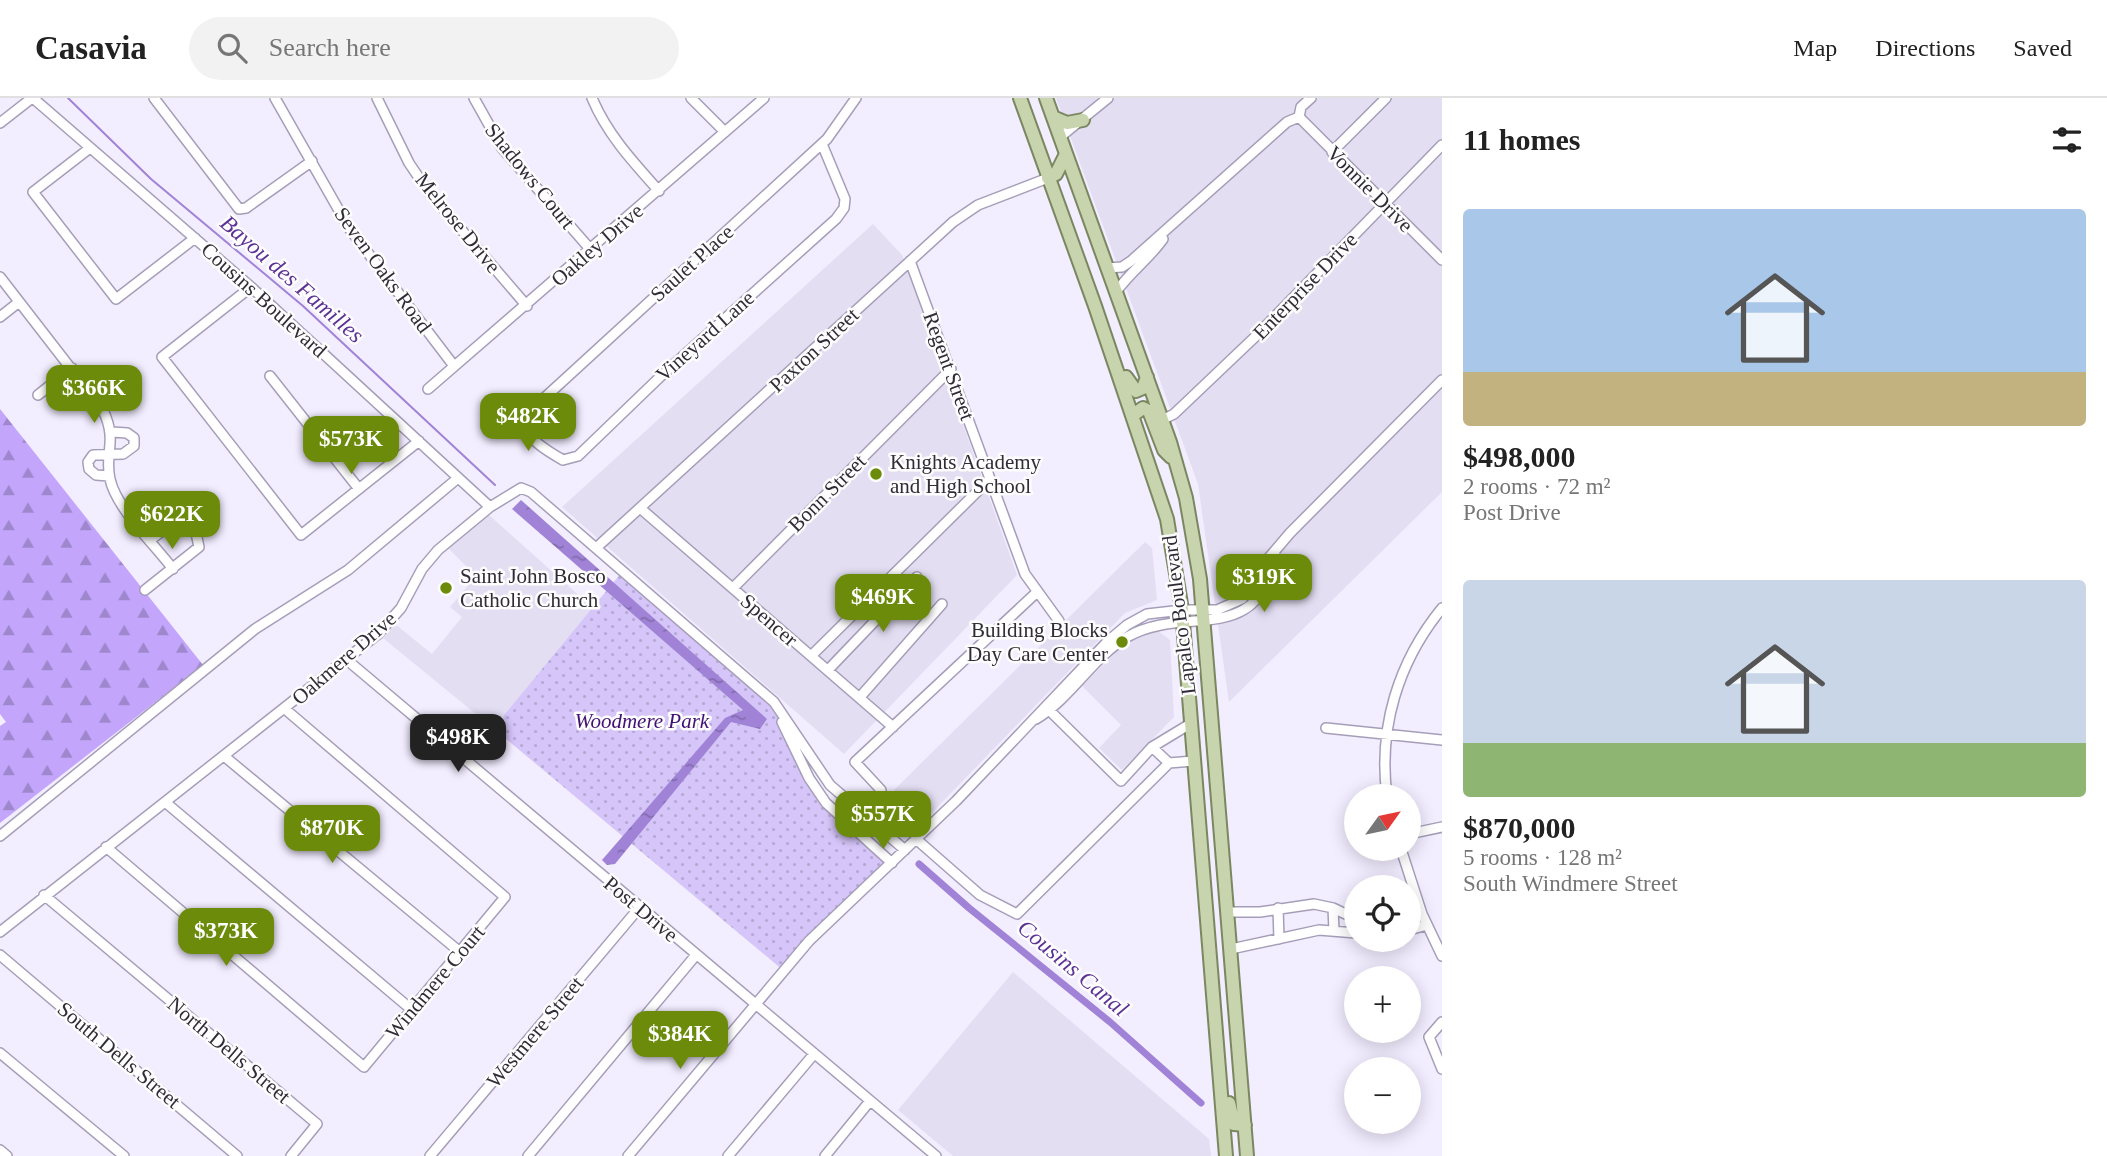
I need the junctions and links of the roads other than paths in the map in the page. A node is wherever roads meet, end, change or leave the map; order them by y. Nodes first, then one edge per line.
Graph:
1 (32, 98) edge
2 (154, 98) edge
3 (275, 98) edge
4 (377, 98) edge
5 (474, 98) edge
6 (592, 98) edge
7 (691, 98) edge
8 (764, 98) edge
9 (856, 98) edge
10 (1046, 98) edge
11 (1108, 98) edge
12 (1311, 98) edge
13 (1386, 98) edge
14 (1021, 101) edge
15 (1053, 117) junction
16 (1299, 117) junction
17 (1083, 120) junction
18 (0, 123) edge
19 (725, 132) junction
20 (1060, 137) junction
21 (822, 144) junction
22 (1442, 145) edge
23 (90, 148) junction
24 (1332, 152) junction
25 (1066, 154) junction
26 (312, 161) junction
27 (1048, 178) junction
28 (659, 191) junction
29 (1385, 204) junction
30 (1171, 228) junction
31 (195, 238) junction
32 (591, 250) junction
33 (1442, 260) edge
34 (910, 261) junction
35 (1107, 268) junction
36 (0, 277) edge
37 (251, 288) junction
38 (1116, 292) junction
39 (19, 302) junction
40 (527, 306) junction
41 (0, 317) edge
42 (1109, 346) junction
43 (454, 366) junction
44 (72, 368) junction
45 (951, 369) junction
46 (270, 376) dead end
47 (1147, 377) junction
48 (1442, 380) edge
49 (428, 389) dead end
50 (38, 395) dead end
51 (1133, 415) junction
52 (1162, 420) junction
53 (111, 432) junction
54 (419, 441) junction
55 (111, 453) junction
56 (564, 460) joint
57 (1176, 462) junction
58 (109, 477) junction
59 (458, 478) junction
60 (990, 479) junction
61 (359, 489) junction
62 (490, 507) junction
63 (640, 508) junction
64 (150, 540) junction
65 (596, 548) junction
66 (173, 569) junction
67 (917, 577) dead end
68 (733, 588) junction
69 (145, 590) dead end
70 (1036, 593) junction
71 (942, 604) dead end
72 (1442, 608) edge
73 (1182, 610) junction
74 (1202, 616) junction
75 (1059, 621) dead end
76 (1183, 624) junction
77 (811, 656) junction
78 (347, 660) junction
79 (828, 670) junction
80 (761, 691) junction
81 (860, 697) junction
82 (1189, 700) junction
83 (1047, 708) junction
84 (285, 709) junction
85 (1191, 724) junction
86 (893, 727) junction
87 (1326, 728) dead end
88 (1386, 733) junction
89 (1442, 740) edge
90 (1152, 747) junction
91 (224, 756) junction
92 (1193, 761) junction
93 (1169, 763) junction
94 (1387, 784) edge
95 (1217, 786) junction
96 (881, 790) dead end
97 (164, 802) junction
98 (855, 807) junction
99 (1197, 810) junction
100 (839, 816) junction
101 (1442, 827) edge
102 (1421, 831) edge
103 (0, 836) edge
104 (916, 839) junction
105 (106, 847) junction
106 (905, 850) junction
107 (1405, 861) edge
108 (892, 863) junction
109 (1224, 876) junction
110 (44, 895) junction
111 (639, 908) junction
112 (1278, 908) junction
113 (1333, 908) junction
114 (1227, 912) junction
115 (1344, 913) edge
116 (1422, 914) joint
117 (1427, 925) junction
118 (1421, 927) edge
119 (1334, 930) junction
120 (1344, 931) edge
121 (0, 932) edge
122 (1279, 939) junction
123 (1231, 949) junction
124 (460, 952) junction
125 (0, 955) edge
126 (696, 955) junction
127 (1442, 956) edge
128 (755, 1004) junction
129 (412, 1010) junction
130 (1217, 1022) junction
131 (1442, 1022) edge
132 (0, 1053) edge
133 (814, 1054) junction
134 (1218, 1059) junction
135 (1240, 1060) junction
136 (1442, 1069) edge
137 (870, 1101) junction
138 (1245, 1125) junction
139 (0, 1150) edge
140 (924, 1152) edge
141 (7, 1156) edge
142 (124, 1156) edge
143 (237, 1156) edge
144 (291, 1156) edge
145 (430, 1156) edge
146 (527, 1156) edge
147 (628, 1156) edge
148 (728, 1156) edge
149 (825, 1156) edge
150 (936, 1156) edge
151 (1226, 1156) edge
152 (1247, 1156) edge

1 - 18 street
1 - 23 street, Cousins Boulevard
2 - 26 street
3 - 26 street, Seven Oaks Road
4 - 40 street, Melrose Drive
5 - 32 street, Shadows Court
6 - 28 street
7 - 19 street
8 - 19 street, Oakley Drive
9 - 21 street, Saulet Place
10 - 15 main road, Lapalco Boulevard
11 - 17 street
12 - 16 street
13 - 24 street
14 - 20 main road
14 - 27 main road, Lapalco Boulevard
15 - 17 main road
15 - 20 main road, Lapalco Boulevard
16 - 24 street, Vonnie Drive
16 - 30 street
17 - 20 street
19 - 28 street, Oakley Drive
20 - 25 main road, Lapalco Boulevard
21 - 56 street, Vineyard Lane
21 - 56 street, Saulet Place
22 - 29 street, Enterprise Drive
23 - 31 street, Cousins Boulevard
23 - 31 street
24 - 29 street, Vonnie Drive
25 - 27 main road
25 - 35 main road, Lapalco Boulevard
26 - 43 street, Seven Oaks Road
27 - 34 street, Paxton Street
27 - 42 main road, Lapalco Boulevard
28 - 32 street, Oakley Drive
29 - 33 street, Vonnie Drive
29 - 52 street, Enterprise Drive
30 - 35 street
30 - 38 street
31 - 37 street, Cousins Boulevard
32 - 40 street, Oakley Drive
34 - 45 street, Regent Street
34 - 63 street, Paxton Street
35 - 38 main road, Lapalco Boulevard
36 - 39 street
37 - 54 street, Cousins Boulevard
37 - 61 street
38 - 47 main road, Lapalco Boulevard
39 - 41 street
39 - 44 street
40 - 43 street, Oakley Drive
42 - 47 main road
42 - 51 main road, Lapalco Boulevard
43 - 49 street, Oakley Drive
44 - 50 street
44 - 53 street
45 - 60 street, Regent Street
45 - 68 street, Bonn Street
46 - 61 street
47 - 52 main road, Lapalco Boulevard
48 - 74 street
51 - 57 main road
51 - 73 main road, Lapalco Boulevard
52 - 57 main road, Lapalco Boulevard
53 - 55 street
53 - 55 street
54 - 59 street, Cousins Boulevard
54 - 61 street
55 - 58 street
55 - 58 street
57 - 74 main road, Lapalco Boulevard
58 - 64 street
59 - 62 street, Cousins Boulevard
59 - 103 street
60 - 70 street, Regent Street
60 - 77 street
62 - 65 street, Oakmere Drive
62 - 78 street, Oakmere Drive
63 - 65 street, Paxton Street
63 - 68 street, Spencer
64 - 66 street
64 - 66 street
65 - 80 street, Oakmere Drive
66 - 69 street
67 - 79 street
68 - 77 street, Spencer
70 - 75 street, Regent Street
70 - 86 street
71 - 81 street
72 - 88 street
73 - 74 street
73 - 76 main road, Lapalco Boulevard
73 - 83 street
74 - 76 street
74 - 95 main road, Lapalco Boulevard
76 - 82 main road, Lapalco Boulevard
76 - 83 street
77 - 79 street, Spencer
78 - 84 street, Oakmere Drive
78 - 111 street, Post Drive
79 - 81 street, Spencer
80 - 98 street, Oakmere Drive
80 - 100 street, Oakmere Drive
81 - 86 street, Spencer
82 - 85 main road, Lapalco Boulevard
82 - 95 main road
83 - 90 street
83 - 104 street
84 - 91 street, Oakmere Drive
84 - 124 street, Windmere Court
85 - 90 street
85 - 92 main road, Lapalco Boulevard
86 - 96 street
87 - 88 street
88 - 89 street
88 - 94 street
90 - 93 street
91 - 97 street, Oakmere Drive
91 - 124 street
92 - 93 street
92 - 99 main road, Lapalco Boulevard
93 - 104 street
95 - 109 main road, Lapalco Boulevard
97 - 105 street, Oakmere Drive
97 - 129 street
98 - 100 street
98 - 106 street, Oakmere Drive
99 - 109 main road
99 - 130 main road, Lapalco Boulevard
100 - 108 street, Oakmere Drive
101 - 102 street
104 - 106 street
105 - 110 street, Oakmere Drive
105 - 129 street, Windmere Court
106 - 108 street
107 - 116 street
108 - 128 street
109 - 114 main road, Lapalco Boulevard
110 - 121 street, Oakmere Drive
110 - 144 street, North Dells Street
111 - 126 street, Post Drive
111 - 145 street, Westmere Street
112 - 113 street
112 - 114 street
112 - 122 street
113 - 115 street
113 - 119 street
114 - 123 main road, Lapalco Boulevard
116 - 117 street
117 - 118 street
117 - 127 street
119 - 120 street
119 - 122 street
122 - 123 street
123 - 135 main road, Lapalco Boulevard
124 - 129 street, Windmere Court
125 - 143 street, South Dells Street
126 - 128 street, Post Drive
126 - 146 street
128 - 133 street, Post Drive
128 - 147 street
130 - 134 main road, Lapalco Boulevard
130 - 135 main road
131 - 136 street
132 - 142 street
133 - 137 street, Post Drive
133 - 148 street
134 - 138 main road
134 - 151 main road, Lapalco Boulevard
135 - 138 main road, Lapalco Boulevard
137 - 140 street, Post Drive
137 - 149 street
138 - 152 main road, Lapalco Boulevard
139 - 141 street
140 - 150 street, Post Drive

